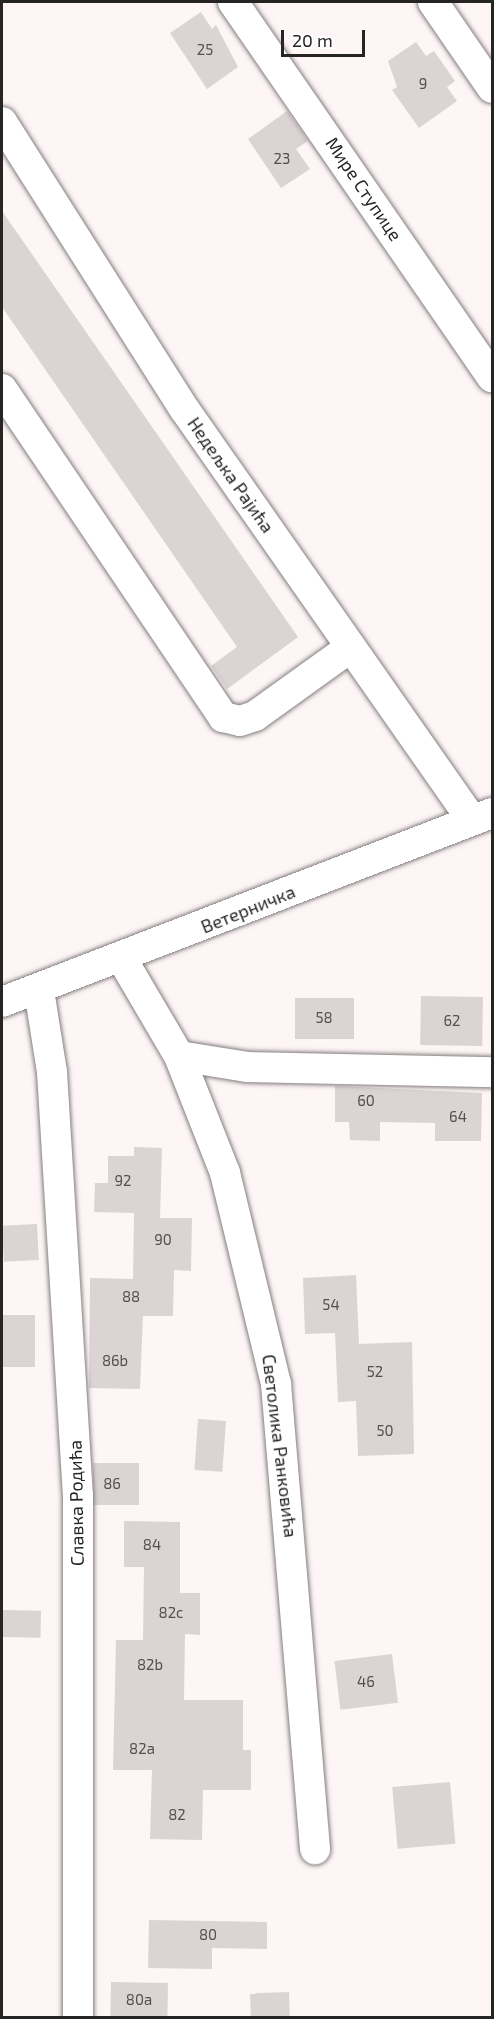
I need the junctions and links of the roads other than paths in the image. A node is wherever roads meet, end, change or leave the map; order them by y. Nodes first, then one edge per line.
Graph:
1 (233, 2) edge
2 (433, 2) edge
3 (492, 88) edge
4 (2, 122) edge
5 (492, 377) edge
6 (2, 389) edge
7 (351, 647) junction
8 (482, 816) edge
9 (123, 959) junction
10 (39, 990) junction
11 (2, 1002) edge
12 (179, 1056) junction
13 (492, 1072) edge
14 (315, 1849) dead end
15 (78, 2018) edge

1 - 5 street, Мире Ступице
2 - 3 street
4 - 7 street, Недељка Рајића
6 - 7 street
7 - 8 street, Недељка Рајића
8 - 9 street, Ветерничка
9 - 10 street, Ветерничка
9 - 12 street, Светолика Ранковића
10 - 11 street, Ветерничка
10 - 15 street, Славка Родића
12 - 13 street
12 - 14 street, Светолика Ранковића

